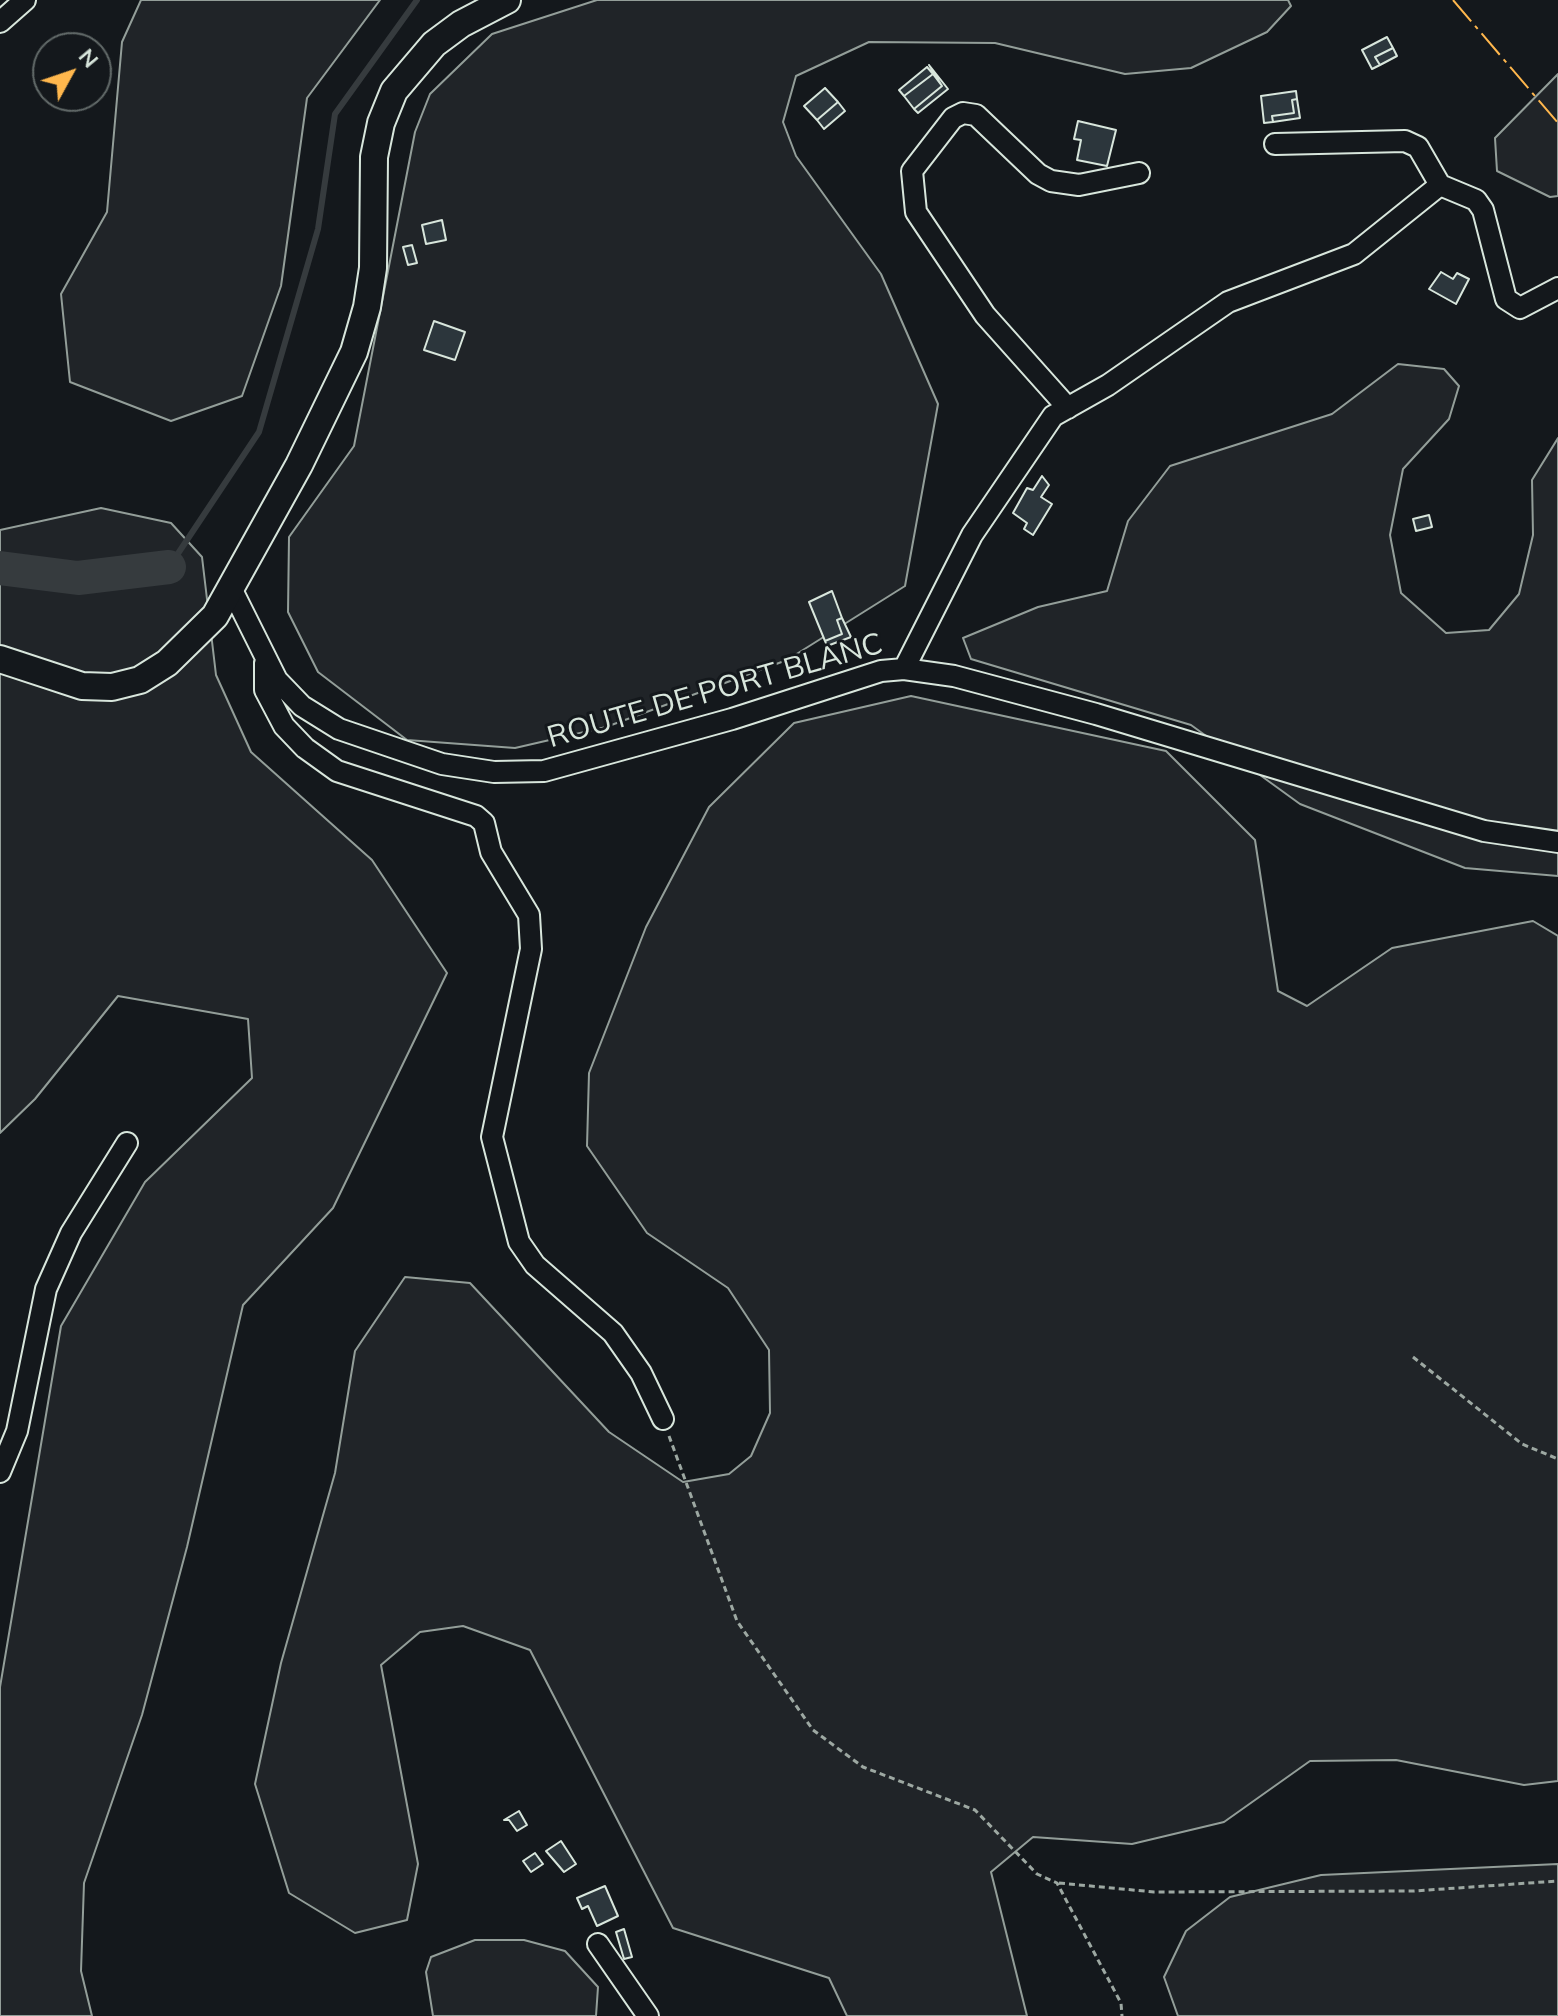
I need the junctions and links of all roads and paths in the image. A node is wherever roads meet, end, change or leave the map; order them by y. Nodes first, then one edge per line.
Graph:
1 (25, 0) edge
2 (507, 0) edge
3 (0, 22) edge
4 (1275, 144) dead end
5 (1139, 173) dead end
6 (1440, 185) junction
7 (1558, 288) edge
8 (1068, 408) junction
9 (232, 590) junction
10 (0, 659) edge
11 (266, 659) junction
12 (904, 669) junction
13 (1558, 842) edge
14 (127, 1143) dead end
15 (1413, 1357) dead end
16 (663, 1419) joint
17 (1558, 1459) edge
18 (0, 1472) edge
19 (1558, 1881) edge
20 (1057, 1883) junction
21 (598, 1944) dead end
22 (648, 2016) edge
23 (1122, 2016) edge

1 - 3 street
2 - 9 main road
4 - 6 street
5 - 8 street
6 - 7 street
6 - 8 street
8 - 12 street
9 - 10 main road
9 - 11 street, ROUTE DE PORT BLANC
11 - 12 street, ROUTE DE PORT BLANC
11 - 16 street
12 - 13 street, ROUTE DE PORT BLANC
14 - 18 street
15 - 17 path
16 - 20 path
19 - 20 path
20 - 23 path
21 - 22 street

